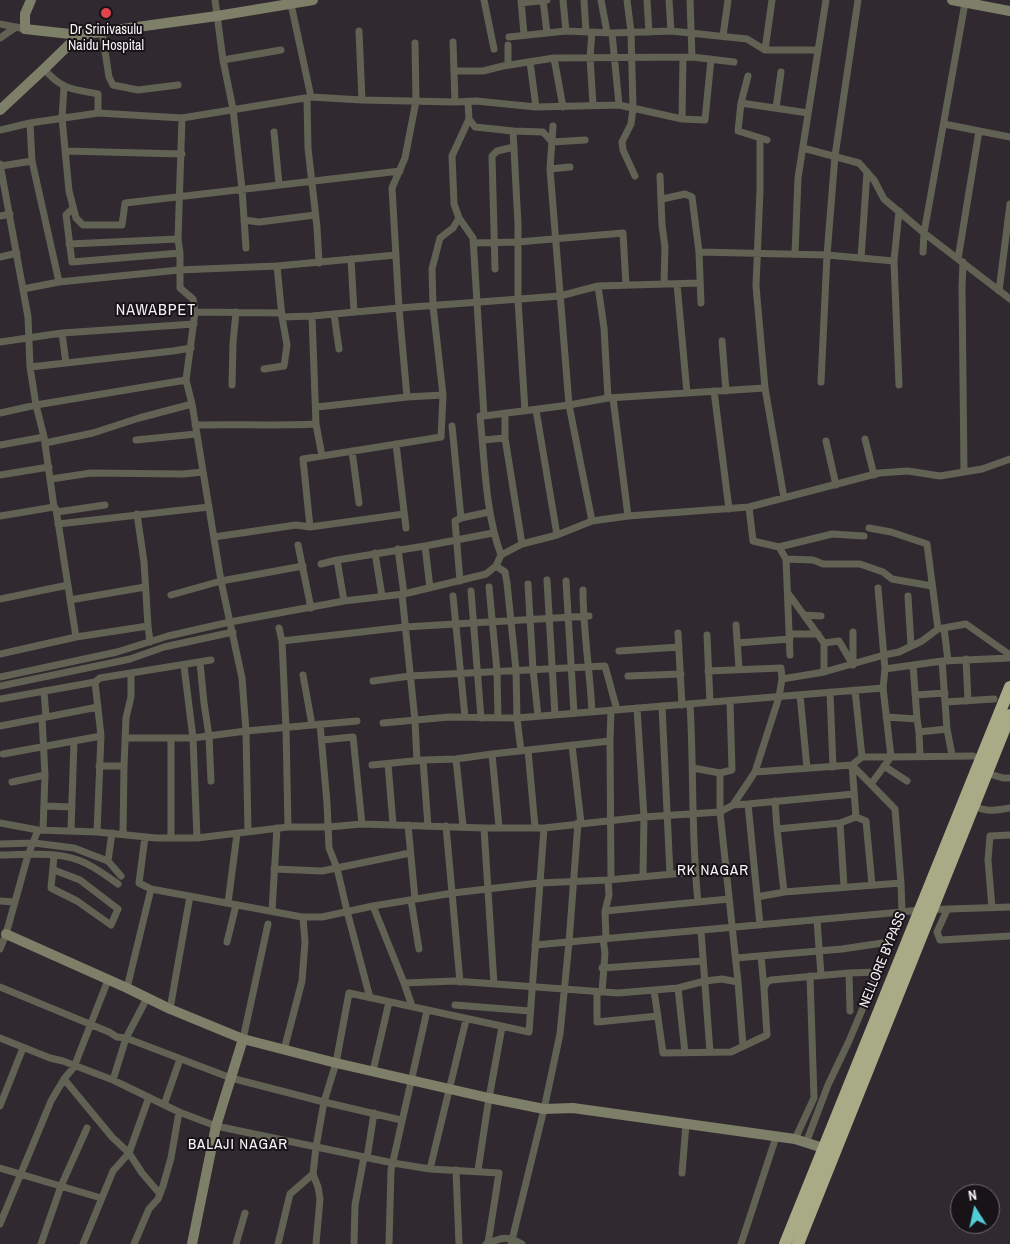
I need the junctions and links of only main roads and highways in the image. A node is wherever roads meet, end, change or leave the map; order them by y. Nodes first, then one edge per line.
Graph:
1 (1010, 687) edge
2 (1010, 714) edge
3 (925, 910) junction
4 (785, 1244) edge
5 (798, 1244) edge

1 - 3 highway, NELLORE BYPASS
2 - 3 highway, NELLORE BYPASS
3 - 4 highway, NELLORE BYPASS
3 - 5 highway, NELLORE BYPASS

